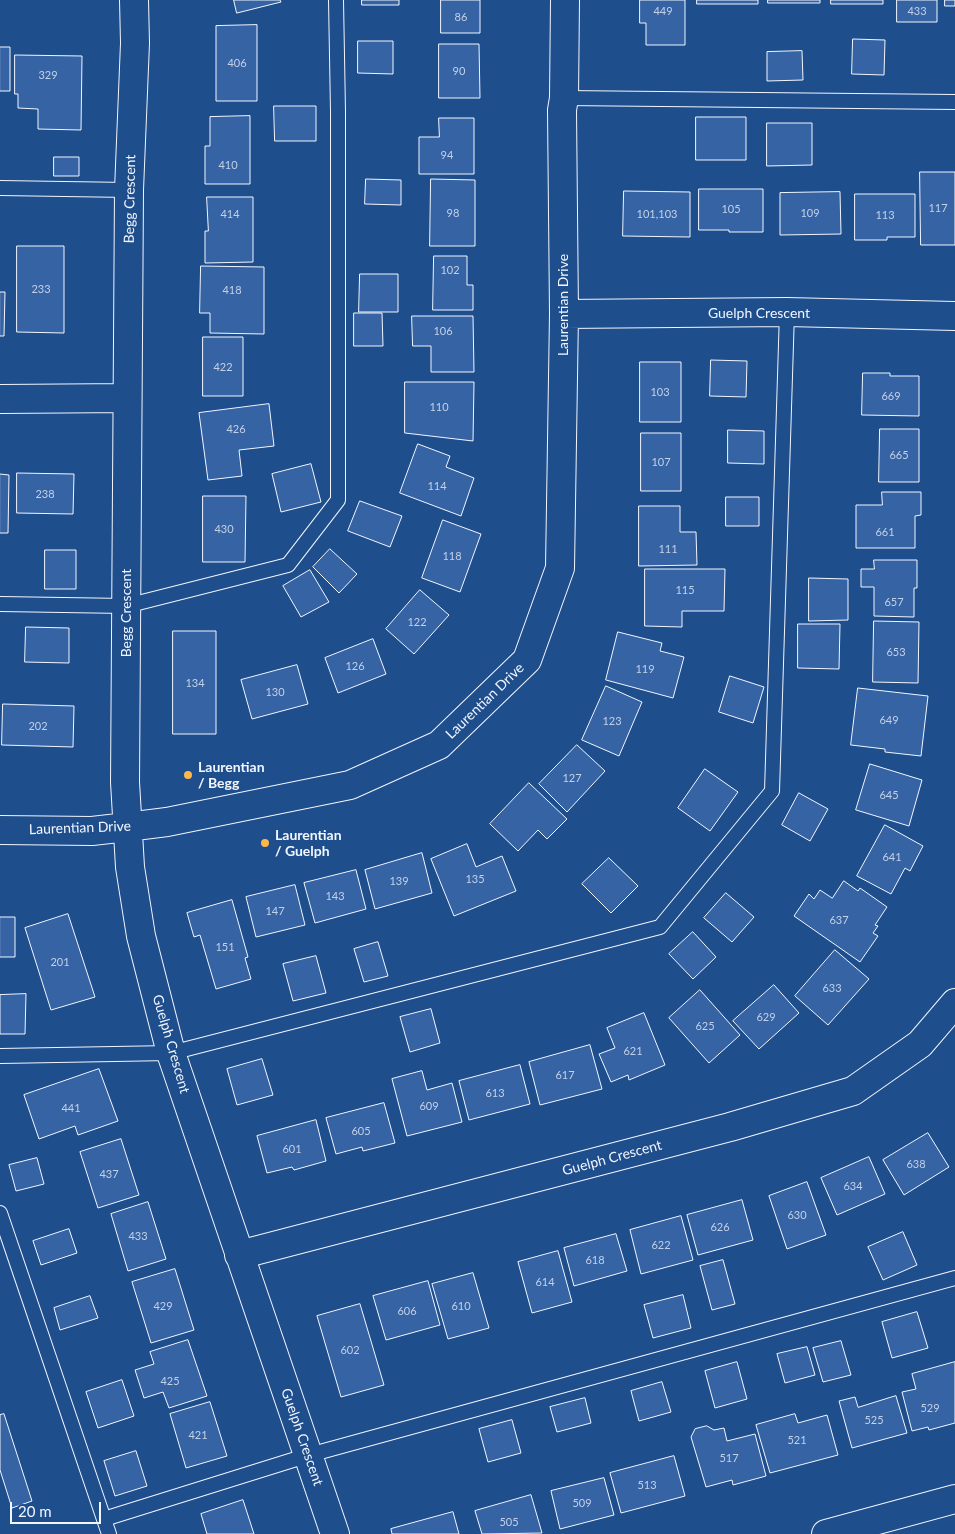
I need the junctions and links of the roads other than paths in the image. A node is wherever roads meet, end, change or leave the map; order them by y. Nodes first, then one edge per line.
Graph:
1 (134, 0) edge
2 (336, 0) edge
3 (565, 0) edge
4 (564, 98) junction
5 (955, 102) edge
6 (0, 188) edge
7 (129, 190) junction
8 (787, 312) junction
9 (564, 314) junction
10 (955, 316) edge
11 (127, 398) junction
12 (0, 399) edge
13 (0, 604) edge
14 (126, 606) junction
15 (128, 827) junction
16 (0, 830) edge
17 (955, 1004) edge
18 (171, 1053) junction
19 (0, 1056) edge
20 (0, 1213) edge
21 (239, 1255) junction
22 (955, 1278) edge
23 (309, 1455) junction
24 (955, 1499) edge
25 (104, 1519) junction
26 (109, 1534) edge
27 (335, 1534) edge
28 (826, 1534) edge

1 - 7 street, Begg Crescent
2 - 14 lane
3 - 4 street, Laurentian Drive
4 - 5 lane
4 - 9 street, Laurentian Drive
6 - 7 lane
7 - 11 street, Begg Crescent
8 - 9 street, Guelph Crescent
8 - 10 street, Guelph Crescent
8 - 18 lane
9 - 15 street, Laurentian Drive
11 - 12 street
11 - 14 street, Begg Crescent
13 - 14 lane
14 - 15 street, Begg Crescent
15 - 16 street, Laurentian Drive
15 - 18 street, Guelph Crescent
17 - 21 street, Guelph Crescent
18 - 19 lane
18 - 21 street, Guelph Crescent
20 - 25 lane
21 - 23 street, Guelph Crescent
22 - 23 lane
23 - 25 lane
23 - 27 street, Guelph Crescent
24 - 28 street
25 - 26 lane

